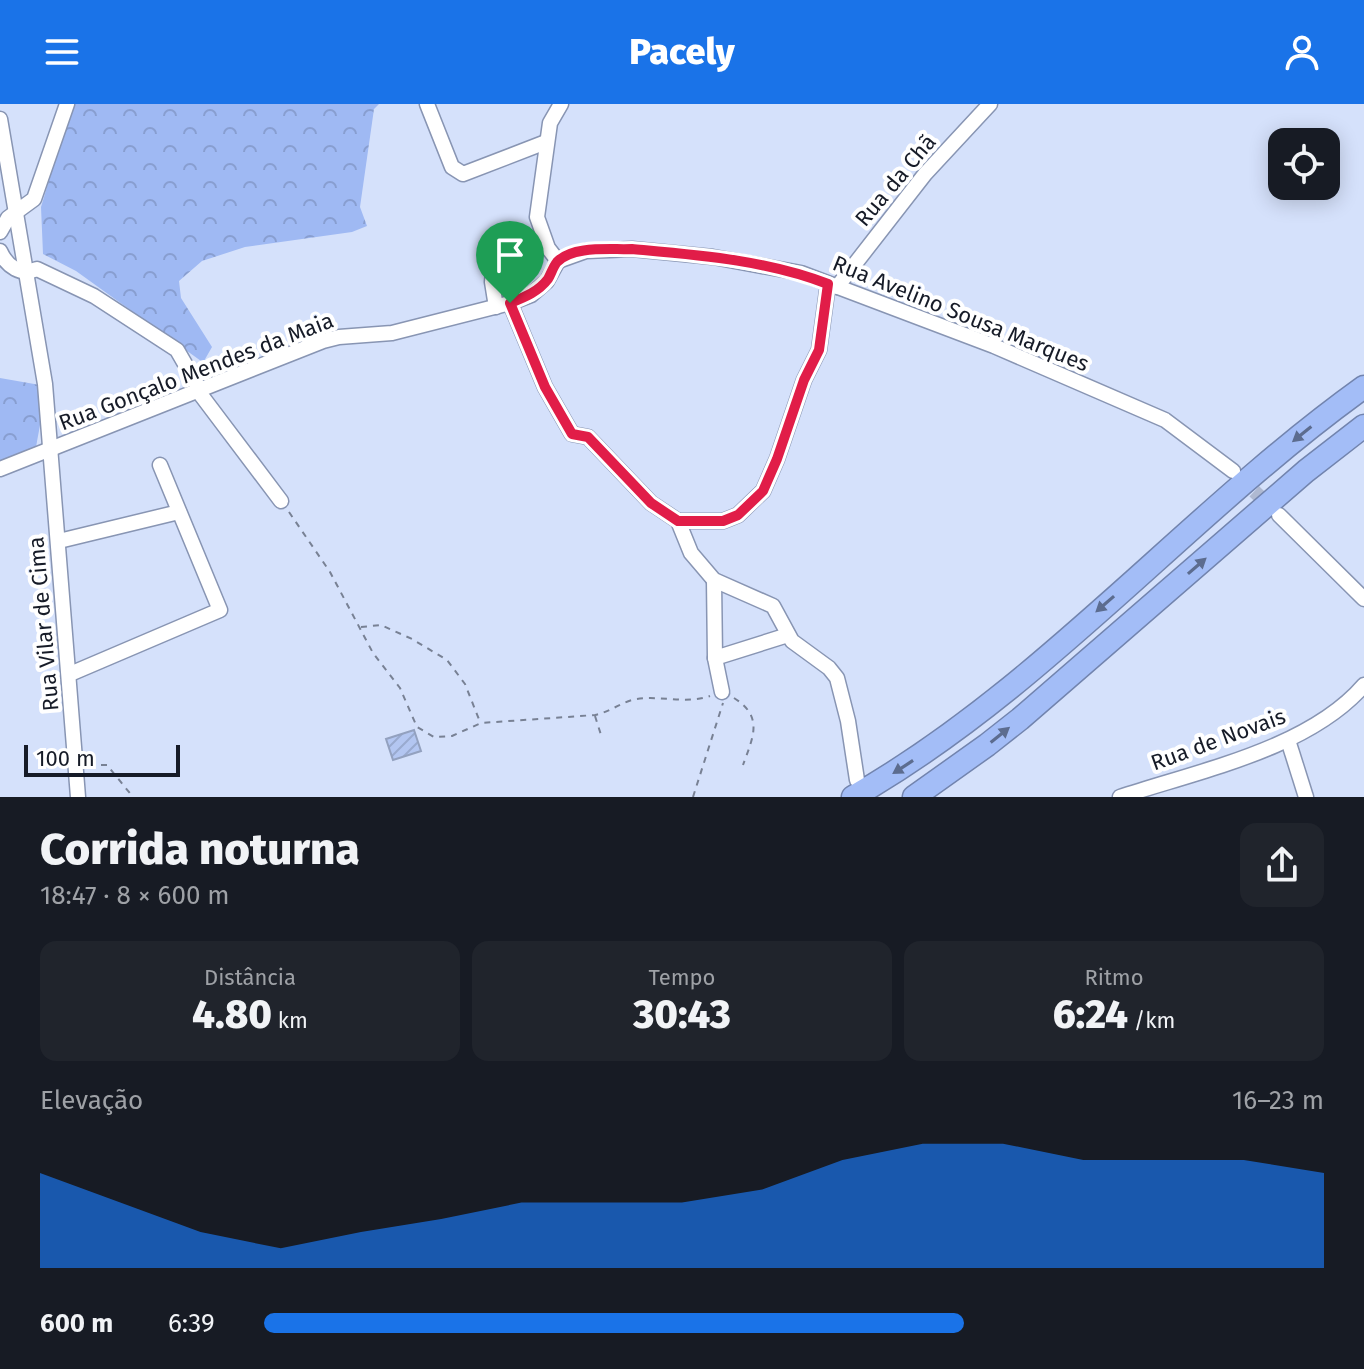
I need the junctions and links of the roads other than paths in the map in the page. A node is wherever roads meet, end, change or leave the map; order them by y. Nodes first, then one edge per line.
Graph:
1 (67, 104) edge
2 (427, 104) edge
3 (561, 104) edge
4 (990, 104) edge
5 (0, 119) edge
6 (546, 142) junction
7 (17, 211) junction
8 (0, 232) edge
9 (496, 242) dead end
10 (0, 254) edge
11 (558, 261) junction
12 (28, 273) junction
13 (833, 286) junction
14 (503, 305) junction
15 (1364, 387) edge
16 (199, 390) junction
17 (1364, 426) edge
18 (52, 449) junction
19 (160, 465) dead end
20 (0, 469) edge
21 (1233, 471) tunnel mouth
22 (281, 501) road end
23 (179, 512) junction
24 (1279, 515) tunnel mouth
25 (678, 521) junction
26 (59, 541) junction
27 (714, 580) junction
28 (1364, 599) edge
29 (788, 635) junction
30 (715, 658) junction
31 (70, 674) junction
32 (1364, 685) edge
33 (724, 693) road end
34 (1288, 740) junction
35 (855, 789) edge
36 (78, 797) edge
37 (914, 797) edge
38 (1120, 797) edge
39 (1306, 797) edge

1 - 7 street
2 - 6 street
3 - 6 street
4 - 13 street, Rua da Chã
5 - 7 street, Rua Vilar de Cima
6 - 11 street
7 - 8 street
7 - 12 street, Rua Vilar de Cima
9 - 14 street
10 - 12 street
11 - 13 street, Rua Avelino Sousa Marques
11 - 14 street, Rua Gonçalo Mendes da Maia
12 - 16 street
12 - 18 street, Rua Vilar de Cima
13 - 21 street, Rua Avelino Sousa Marques
13 - 25 street
14 - 16 street, Rua Gonçalo Mendes da Maia
14 - 25 street
15 -> 35 highway
16 - 18 street, Rua Gonçalo Mendes da Maia
16 - 22 street
37 -> 17 highway
18 - 20 street, Rua Gonçalo Mendes da Maia
18 - 26 street, Rua Vilar de Cima
19 - 23 street
23 - 26 street
23 - 31 street
24 - 28 street
25 - 27 street
26 - 31 street, Rua Vilar de Cima
27 - 29 street
27 - 30 street
29 - 30 street
29 - 35 street
30 - 33 street
31 - 36 street, Rua Vilar de Cima
32 - 34 street, Rua de Novais
34 - 38 street, Rua de Novais
34 - 39 street

